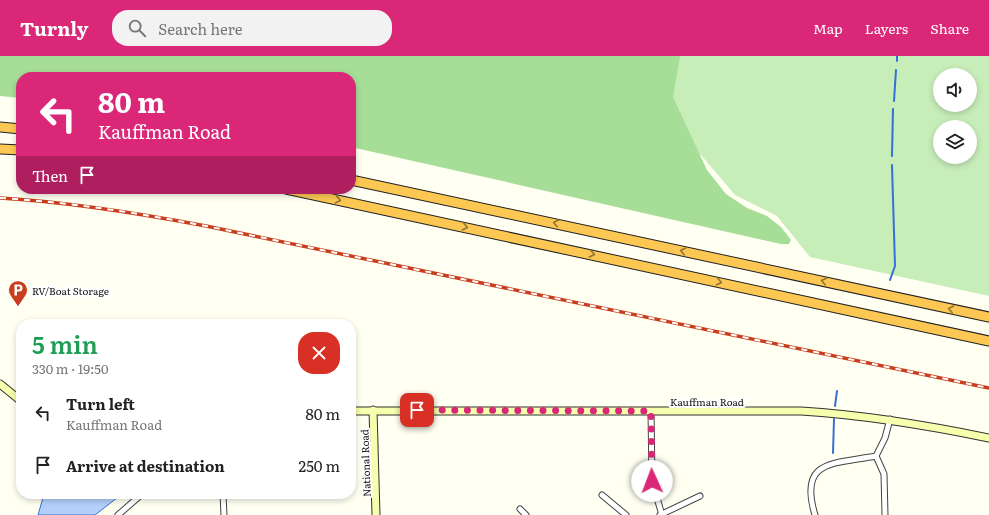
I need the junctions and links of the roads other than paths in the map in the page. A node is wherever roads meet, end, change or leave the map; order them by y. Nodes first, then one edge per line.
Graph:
1 (0, 127) edge
2 (16, 129) edge
3 (0, 148) edge
4 (16, 150) edge
5 (356, 181) edge
6 (309, 194) edge
7 (989, 317) edge
8 (989, 341) edge
9 (0, 384) edge
10 (16, 397) edge
11 (373, 410) junction
12 (356, 411) edge
13 (651, 411) junction
14 (890, 419) junction
15 (989, 438) edge
16 (876, 456) junction
17 (602, 495) dead end
18 (700, 496) dead end
19 (136, 499) edge
20 (223, 499) edge
21 (520, 510) dead end
22 (118, 515) edge
23 (224, 515) edge
24 (376, 515) edge
25 (526, 515) edge
26 (626, 515) edge
27 (661, 515) edge
28 (815, 515) edge
29 (885, 515) edge

1 - 2 highway
3 - 4 highway
7 -> 5 highway
6 -> 8 highway
9 - 10 street
11 - 12 street, Kauffman Road
11 - 13 street, Kauffman Road
11 - 24 street, National Road
13 - 14 street, Kauffman Road
13 - 27 street
14 - 15 street, Kauffman Road
14 - 16 street
16 - 28 street
16 - 29 street
17 - 26 street
18 - 27 street
19 - 22 street
20 - 23 street
21 - 25 street

